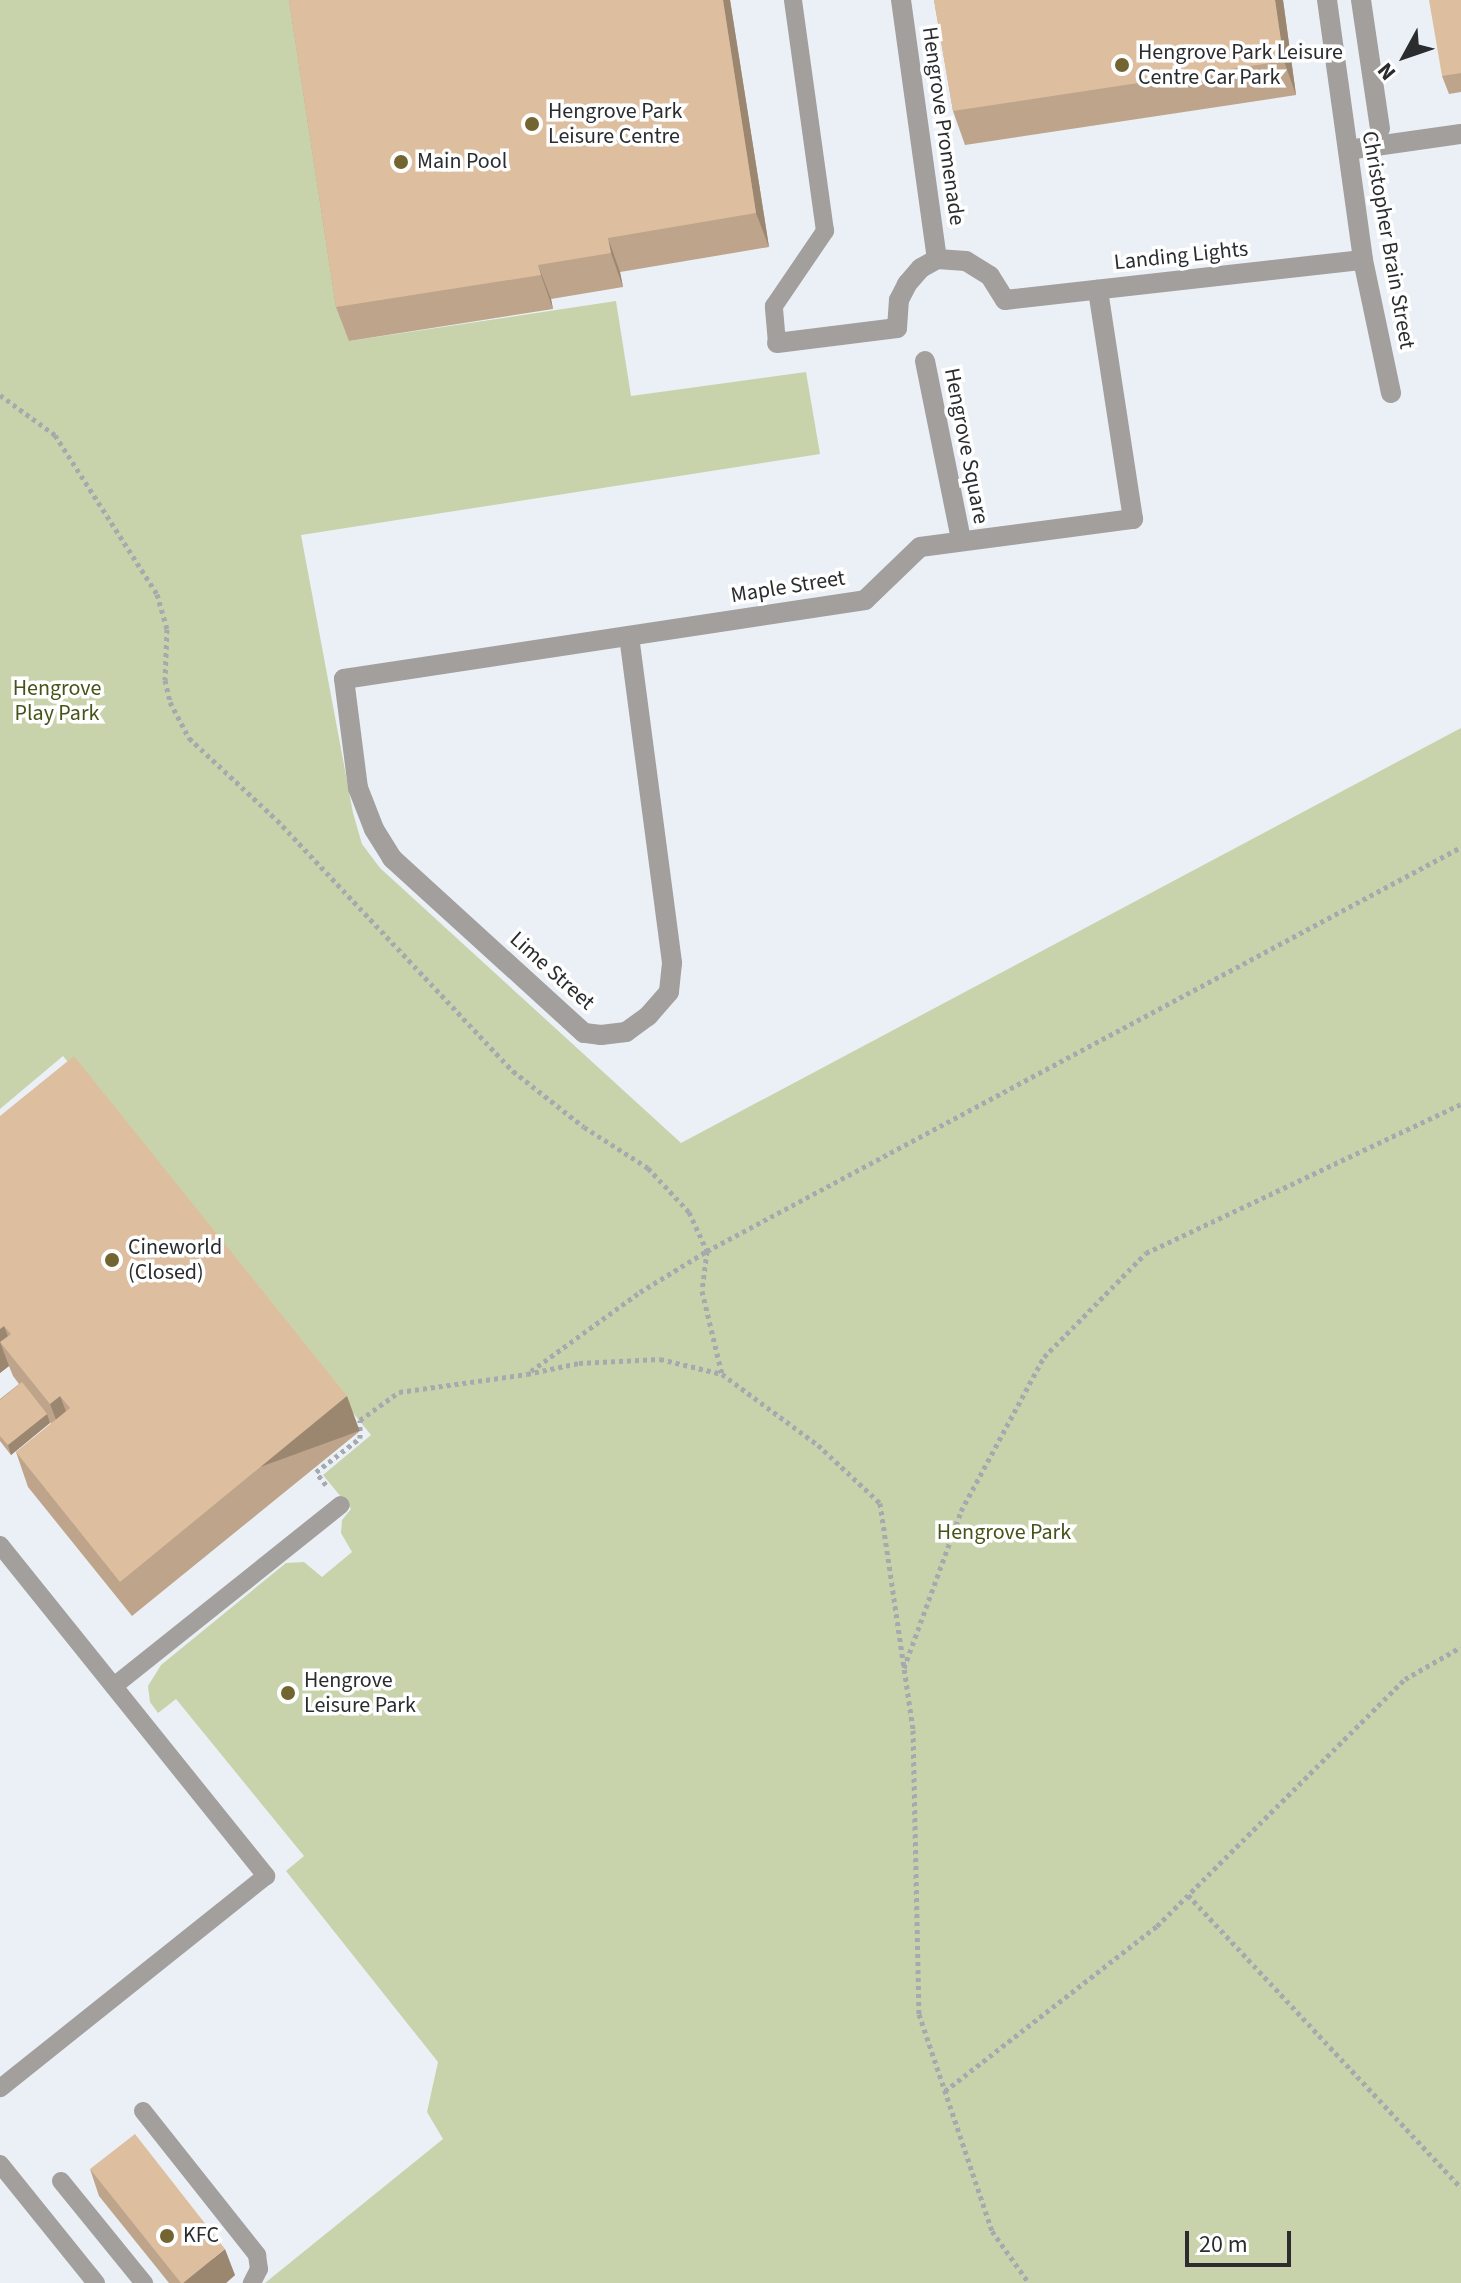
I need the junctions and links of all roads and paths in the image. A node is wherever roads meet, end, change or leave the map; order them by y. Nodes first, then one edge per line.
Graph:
1 (793, 0) edge
2 (901, 0) edge
3 (1327, 0) edge
4 (1361, 0) edge
5 (1380, 129) dead end
6 (1461, 134) edge
7 (1348, 150) junction
8 (937, 259) junction
9 (1363, 260) junction
10 (1098, 290) junction
11 (777, 343) joint
12 (925, 361) dead end
13 (1391, 393) dead end
14 (0, 395) edge
15 (961, 540) junction
16 (629, 636) junction
17 (344, 679) joint
18 (1461, 847) edge
19 (1461, 1104) edge
20 (707, 1251) junction
21 (527, 1374) junction
22 (722, 1374) junction
23 (341, 1505) joint
24 (0, 1545) edge
25 (1461, 1647) edge
26 (904, 1669) junction
27 (114, 1686) junction
28 (1188, 1895) junction
29 (0, 2088) edge
30 (945, 2091) junction
31 (143, 2111) dead end
32 (0, 2164) edge
33 (61, 2181) dead end
34 (1461, 2188) edge
35 (96, 2283) edge
36 (144, 2283) edge
37 (252, 2283) edge
38 (1029, 2283) edge

1 - 11 lane
2 - 8 street, Hengrove Promenade
3 - 7 street, Christopher Brain Street
4 - 5 street
6 - 7 street
7 - 9 street, Christopher Brain Street
8 - 10 street, Landing Lights
8 - 11 street
9 - 10 street, Landing Lights
9 - 13 street, Christopher Brain Street
10 - 15 street, Maple Street
12 - 15 street, Hengrove Square
14 - 20 path
15 - 16 street, Maple Street
16 - 17 street, Maple Street
16 - 17 street, Lime Street
18 - 20 path
19 - 26 path
20 - 21 path
20 - 22 path
21 - 22 path
21 - 23 path
22 - 26 path
23 - 27 lane
24 - 27 lane
25 - 28 path
26 - 30 path
27 - 29 lane
28 - 30 path
28 - 34 path
30 - 38 path
31 - 37 lane
32 - 35 lane
33 - 36 lane

